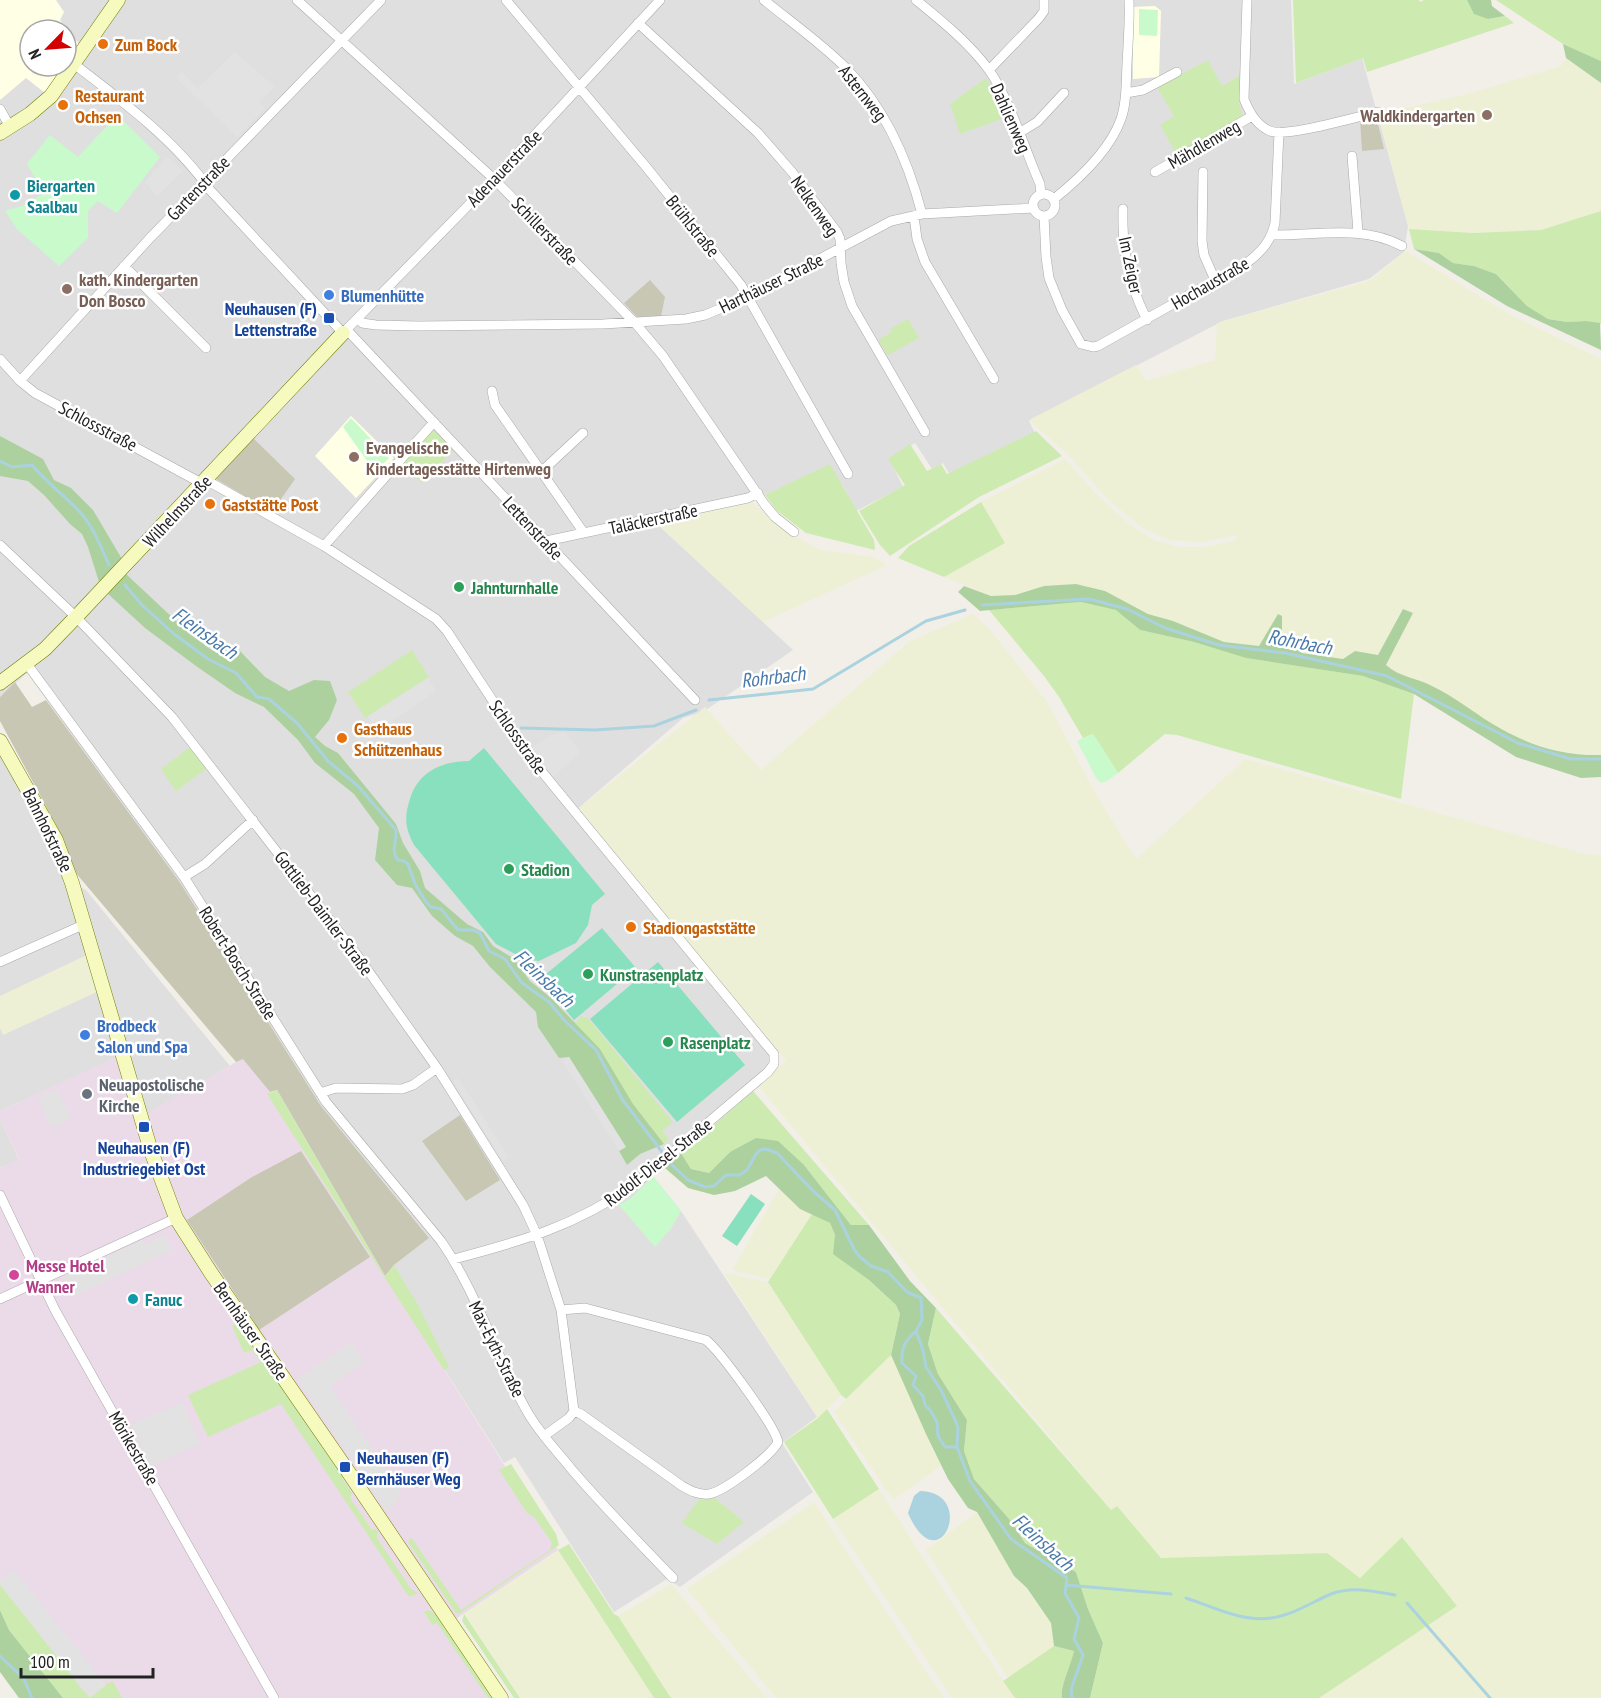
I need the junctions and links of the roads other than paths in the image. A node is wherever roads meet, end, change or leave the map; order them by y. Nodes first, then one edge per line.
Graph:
1 (118, 0) edge
2 (297, 0) edge
3 (381, 0) edge
4 (507, 0) edge
5 (660, 0) edge
6 (764, 0) edge
7 (916, 0) edge
8 (1044, 0) edge
9 (1129, 0) edge
10 (1247, 0) edge
11 (638, 23) junction
12 (342, 41) junction
13 (78, 58) edge
14 (78, 67) edge
15 (989, 70) junction
16 (1177, 72) dead end
17 (64, 78) edge
18 (580, 88) junction
19 (1064, 93) dead end
20 (1126, 93) junction
21 (0, 109) edge
22 (1379, 112) dead end
23 (1252, 116) junction
24 (5, 130) edge
25 (1279, 132) junction
26 (1019, 133) junction
27 (1352, 156) dead end
28 (1155, 172) dead end
29 (1203, 172) dead end
30 (494, 179) junction
31 (204, 182) junction
32 (1041, 195) junction
33 (1054, 199) junction
34 (1034, 208) junction
35 (1123, 209) dead end
36 (918, 215) junction
37 (1044, 216) junction
38 (1358, 232) junction
39 (1272, 235) junction
40 (1402, 246) dead end
41 (840, 248) junction
42 (124, 266) junction
43 (1215, 280) junction
44 (748, 297) junction
45 (358, 318) junction
46 (1147, 320) junction
47 (635, 323) junction
48 (345, 332) junction
49 (206, 348) dead end
50 (0, 359) edge
51 (994, 379) dead end
52 (20, 381) junction
53 (492, 391) dead end
54 (434, 422) junction
55 (925, 432) dead end
56 (583, 433) dead end
57 (541, 472) junction
58 (848, 474) dead end
59 (204, 482) junction
60 (758, 493) junction
61 (795, 532) dead end
62 (584, 533) junction
63 (546, 541) junction
64 (0, 545) edge
65 (324, 546) junction
66 (76, 617) junction
67 (27, 663) junction
68 (1, 682) edge
69 (695, 700) dead end
70 (0, 741) edge
71 (253, 820) junction
72 (184, 878) junction
73 (85, 924) junction
74 (0, 962) edge
75 (775, 1058) joint
76 (437, 1068) junction
77 (320, 1093) junction
78 (0, 1195) edge
79 (176, 1218) junction
80 (537, 1235) junction
81 (454, 1259) junction
82 (39, 1280) junction
83 (0, 1299) edge
84 (561, 1310) junction
85 (574, 1411) junction
86 (544, 1436) junction
87 (673, 1578) dead end
88 (274, 1698) edge
89 (501, 1698) edge

1 - 13 street
2 - 12 street, Schillerstraße
3 - 12 street, Gartenstraße
4 - 18 street, Brühlstraße
5 - 11 street, Adenauerstraße
6 - 36 street, Asternweg
7 - 15 street, Dahlienweg
8 - 15 street
9 - 20 street
10 - 23 street
11 - 18 street, Adenauerstraße
11 - 41 street, Nelkenweg
12 - 30 street, Schillerstraße
12 - 31 street, Gartenstraße
14 - 31 street, Lettenstraße
15 - 26 street, Dahlienweg
16 - 20 street
17 - 24 street
18 - 30 street, Adenauerstraße
18 - 44 street, Brühlstraße
19 - 26 street
20 - 33 street
21 - 24 street
22 - 25 street
23 - 25 street
23 - 28 street, Mähdlenweg
25 - 39 street
26 - 32 street, Dahlienweg
27 - 38 street
29 - 43 street, Mähdlenweg
30 - 45 street, Adenauerstraße
30 - 47 street, Schillerstraße
31 - 42 street, Gartenstraße
31 - 48 street, Lettenstraße
32 - 33 street
32 - 34 street
33 - 37 street
34 - 36 street, Harthäuser Straße
34 - 37 street
35 - 46 street, Im Zeiger
36 - 41 street, Harthäuser Straße
36 - 51 street, Asternweg
37 - 46 street, Hochaustraße
38 - 39 street
38 - 40 street
39 - 43 street, Hochaustraße
41 - 44 street, Harthäuser Straße
41 - 55 street, Nelkenweg
42 - 49 street
42 - 52 street, Gartenstraße
43 - 46 street, Hochaustraße
44 - 47 street, Harthäuser Straße
44 - 58 street, Brühlstraße
45 - 47 street, Harthäuser Straße
45 - 48 street, Adenauerstraße
47 - 60 street, Schillerstraße
48 - 54 street, Lettenstraße
48 - 59 street, Wilhelmstraße
50 - 52 street, Schlossstraße
52 - 59 street, Schlossstraße
53 - 57 street
54 - 63 street, Lettenstraße
54 - 65 street
56 - 57 street
57 - 62 street
59 - 65 street, Schlossstraße
59 - 66 street, Wilhelmstraße
60 - 61 street, Schillerstraße
60 - 62 street, Taläckerstraße
62 - 63 street, Taläckerstraße
63 - 69 street, Lettenstraße
64 - 66 street, Gottlieb-Daimler-Straße
65 - 75 street, Schlossstraße
66 - 67 street, Wilhelmstraße
66 - 71 street, Gottlieb-Daimler-Straße
67 - 68 street, Wilhelmstraße
67 - 72 street, Robert-Bosch-Straße
70 - 73 street, Bahnhofstraße
71 - 72 street
71 - 76 street, Gottlieb-Daimler-Straße
72 - 77 street, Robert-Bosch-Straße
73 - 74 street
73 - 79 street, Bernhäuser Straße
75 - 80 street, Rudolf-Diesel-Straße
76 - 77 street
76 - 80 street, Gottlieb-Daimler-Straße
77 - 81 street, Robert-Bosch-Straße
78 - 82 street, Mörikestraße
79 - 82 street
79 - 89 street, Bernhäuser Straße
80 - 81 street, Rudolf-Diesel-Straße
80 - 84 street, Gottlieb-Daimler-Straße
81 - 86 street, Max-Eyth-Straße
82 - 83 street
82 - 88 street, Mörikestraße
84 - 85 street, Gottlieb-Daimler-Straße
84 - 85 street
85 - 86 street
86 - 87 street, Max-Eyth-Straße

